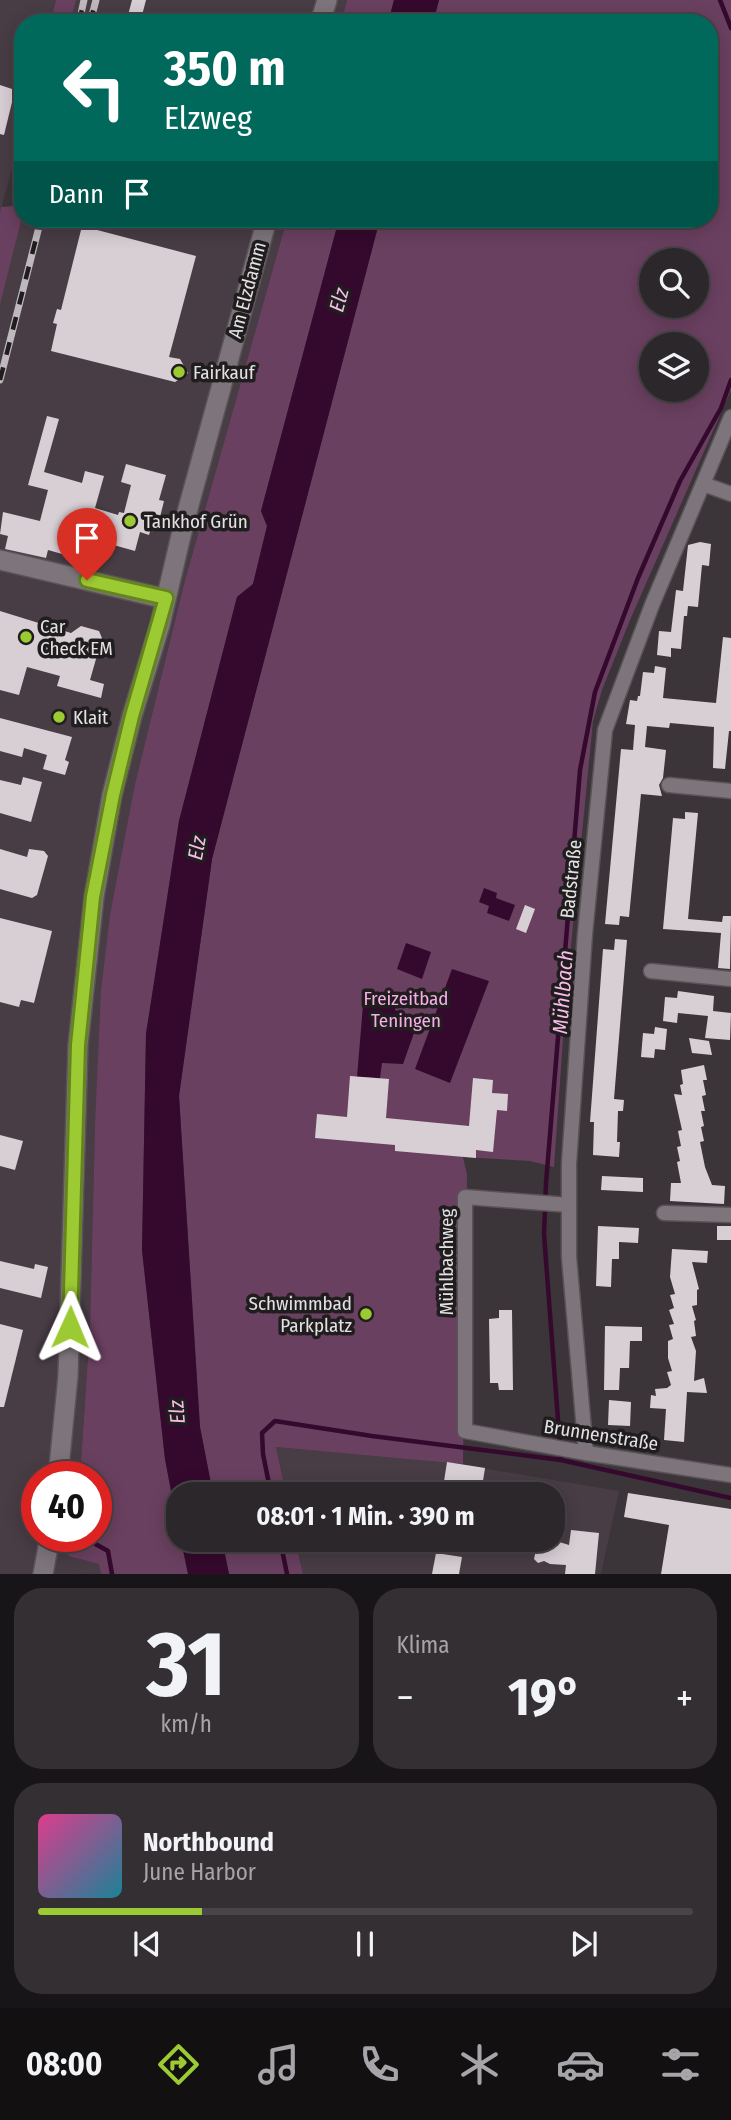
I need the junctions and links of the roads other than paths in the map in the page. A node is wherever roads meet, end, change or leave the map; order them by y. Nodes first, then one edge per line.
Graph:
1 (265, 228) edge
2 (731, 417) edge
3 (704, 484) junction
4 (731, 494) edge
5 (0, 560) edge
6 (166, 598) junction
7 (669, 785) dead end
8 (731, 791) edge
9 (651, 971) dead end
10 (731, 979) edge
11 (562, 1204) junction
12 (664, 1213) dead end
13 (731, 1215) edge
14 (465, 1431) joint
15 (586, 1453) junction
16 (60, 1461) edge
17 (731, 1475) edge
18 (47, 1552) edge
19 (43, 1574) edge

1 - 6 street, Am Elzdamm
2 - 3 street, Badstraße
3 - 4 street
3 - 11 street, Badstraße
5 - 6 street
6 - 16 street, Am Elzdamm
7 - 8 street
9 - 10 street
11 - 14 street, Mühlbachweg
11 - 15 street, Badstraße
12 - 13 street
14 - 15 street, Brunnenstraße
15 - 17 street, Brunnenstraße
18 - 19 street

